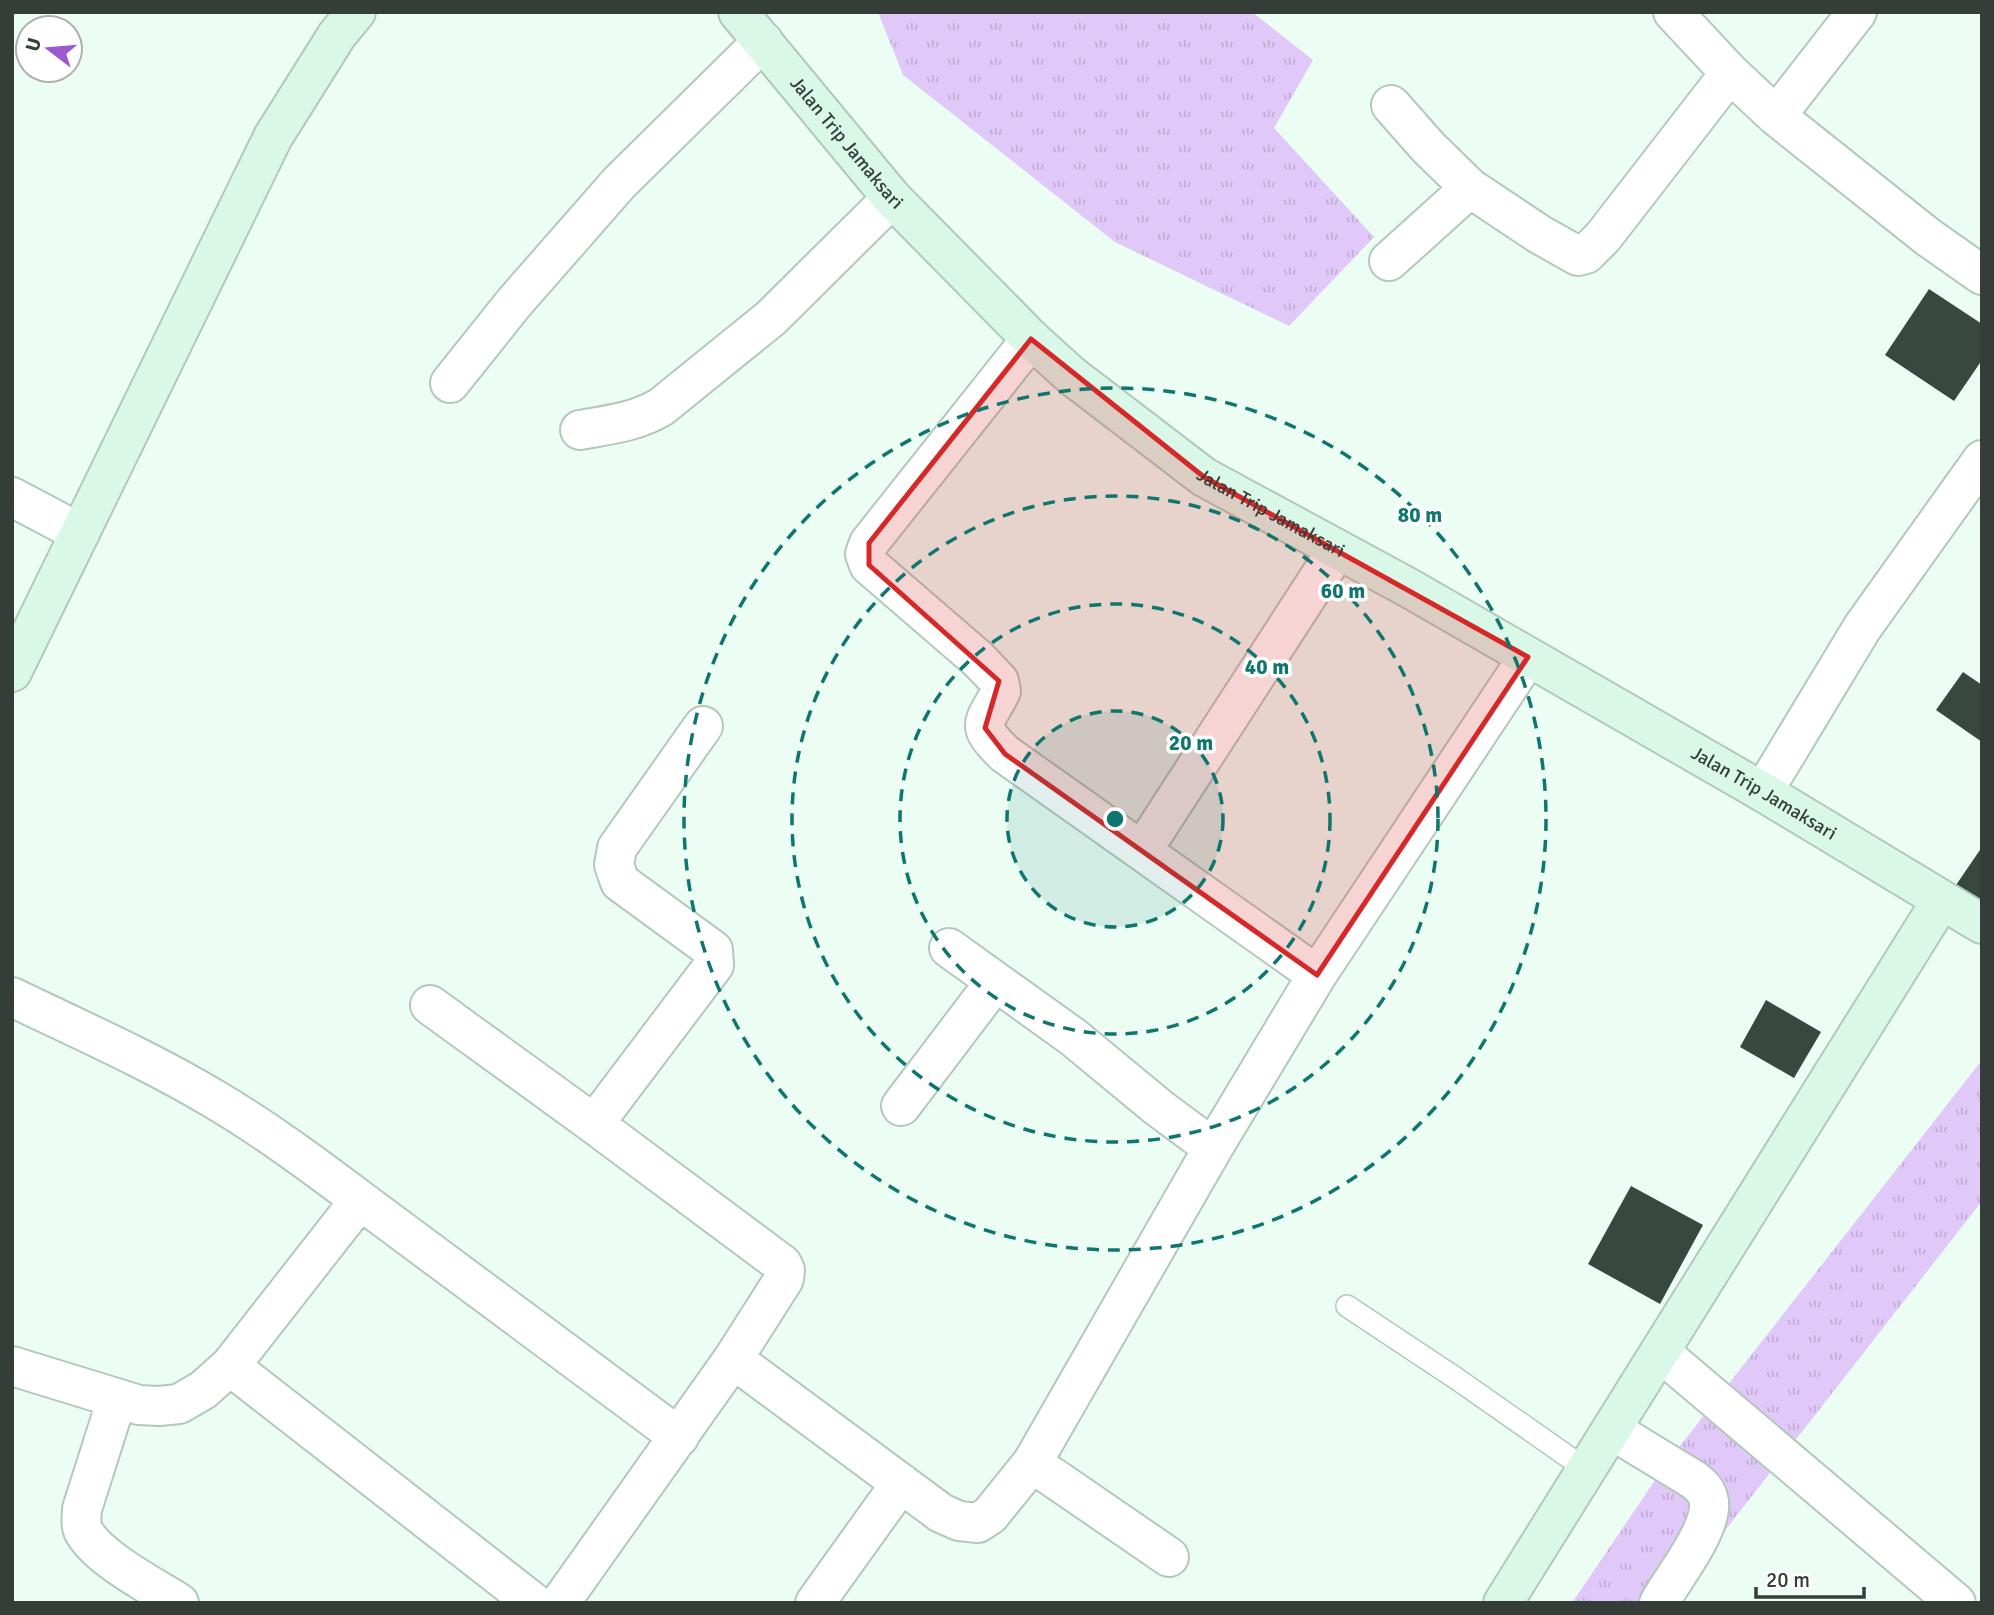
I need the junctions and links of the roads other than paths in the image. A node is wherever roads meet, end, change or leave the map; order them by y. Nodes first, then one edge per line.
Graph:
1 (356, 12) edge
2 (738, 12) edge
3 (1673, 12) edge
4 (1857, 12) edge
5 (763, 41) junction
6 (1730, 73) junction
7 (1391, 105) dead end
8 (1776, 116) junction
9 (1470, 188) junction
10 (892, 198) junction
11 (1389, 261) dead end
12 (1982, 275) edge
13 (1031, 339) junction
14 (450, 383) dead end
15 (580, 430) dead end
16 (1982, 460) edge
17 (12, 497) edge
18 (80, 533) junction
19 (1342, 552) junction
20 (1528, 657) junction
21 (12, 672) edge
22 (703, 726) dead end
23 (1763, 792) junction
24 (1142, 851) junction
25 (1941, 901) junction
26 (1982, 923) edge
27 (949, 948) dead end
28 (1317, 975) junction
29 (995, 982) junction
30 (12, 997) edge
31 (430, 1005) dead end
32 (901, 1106) dead end
33 (594, 1124) junction
34 (1213, 1148) junction
35 (360, 1200) junction
36 (1347, 1306) dead end
37 (733, 1359) junction
38 (1655, 1359) junction
39 (12, 1366) edge
40 (230, 1366) junction
41 (117, 1399) junction
42 (1612, 1430) junction
43 (679, 1437) junction
44 (1032, 1463) junction
45 (1587, 1470) junction
46 (901, 1483) junction
47 (1169, 1557) dead end
48 (178, 1603) edge
49 (534, 1603) edge
50 (560, 1603) edge
51 (815, 1603) edge
52 (1503, 1603) edge
53 (1658, 1603) edge
54 (1956, 1603) edge

1 - 18 main road
2 - 5 main road, Jalan Trip Jamaksari
3 - 6 street
4 - 8 street
5 - 10 main road, Jalan Trip Jamaksari
5 - 14 street
6 - 8 street
6 - 9 street
7 - 9 street
8 - 12 street
9 - 11 street
10 - 13 main road, Jalan Trip Jamaksari
10 - 15 street
13 - 19 main road, Jalan Trip Jamaksari
13 - 24 street
16 - 23 street
17 - 18 street
18 - 21 main road
19 - 20 main road, Jalan Trip Jamaksari
19 - 24 street
20 - 23 main road, Jalan Trip Jamaksari
20 - 28 street
22 - 33 street
23 - 25 main road, Jalan Trip Jamaksari
24 - 28 street
25 - 26 main road, Jalan Trip Jamaksari
25 - 38 main road
27 - 29 street
28 - 34 street
29 - 32 street
29 - 34 street
30 - 35 street
31 - 33 street
33 - 37 street
34 - 44 street
35 - 40 street
35 - 43 street
36 - 45 lane
37 - 43 street
37 - 46 street
38 - 42 main road
38 - 54 street
39 - 41 street
40 - 41 street
40 - 49 street
41 - 48 street
42 - 45 main road
42 - 53 street
43 - 50 street
44 - 46 street
44 - 47 street
45 - 52 main road
46 - 51 street

